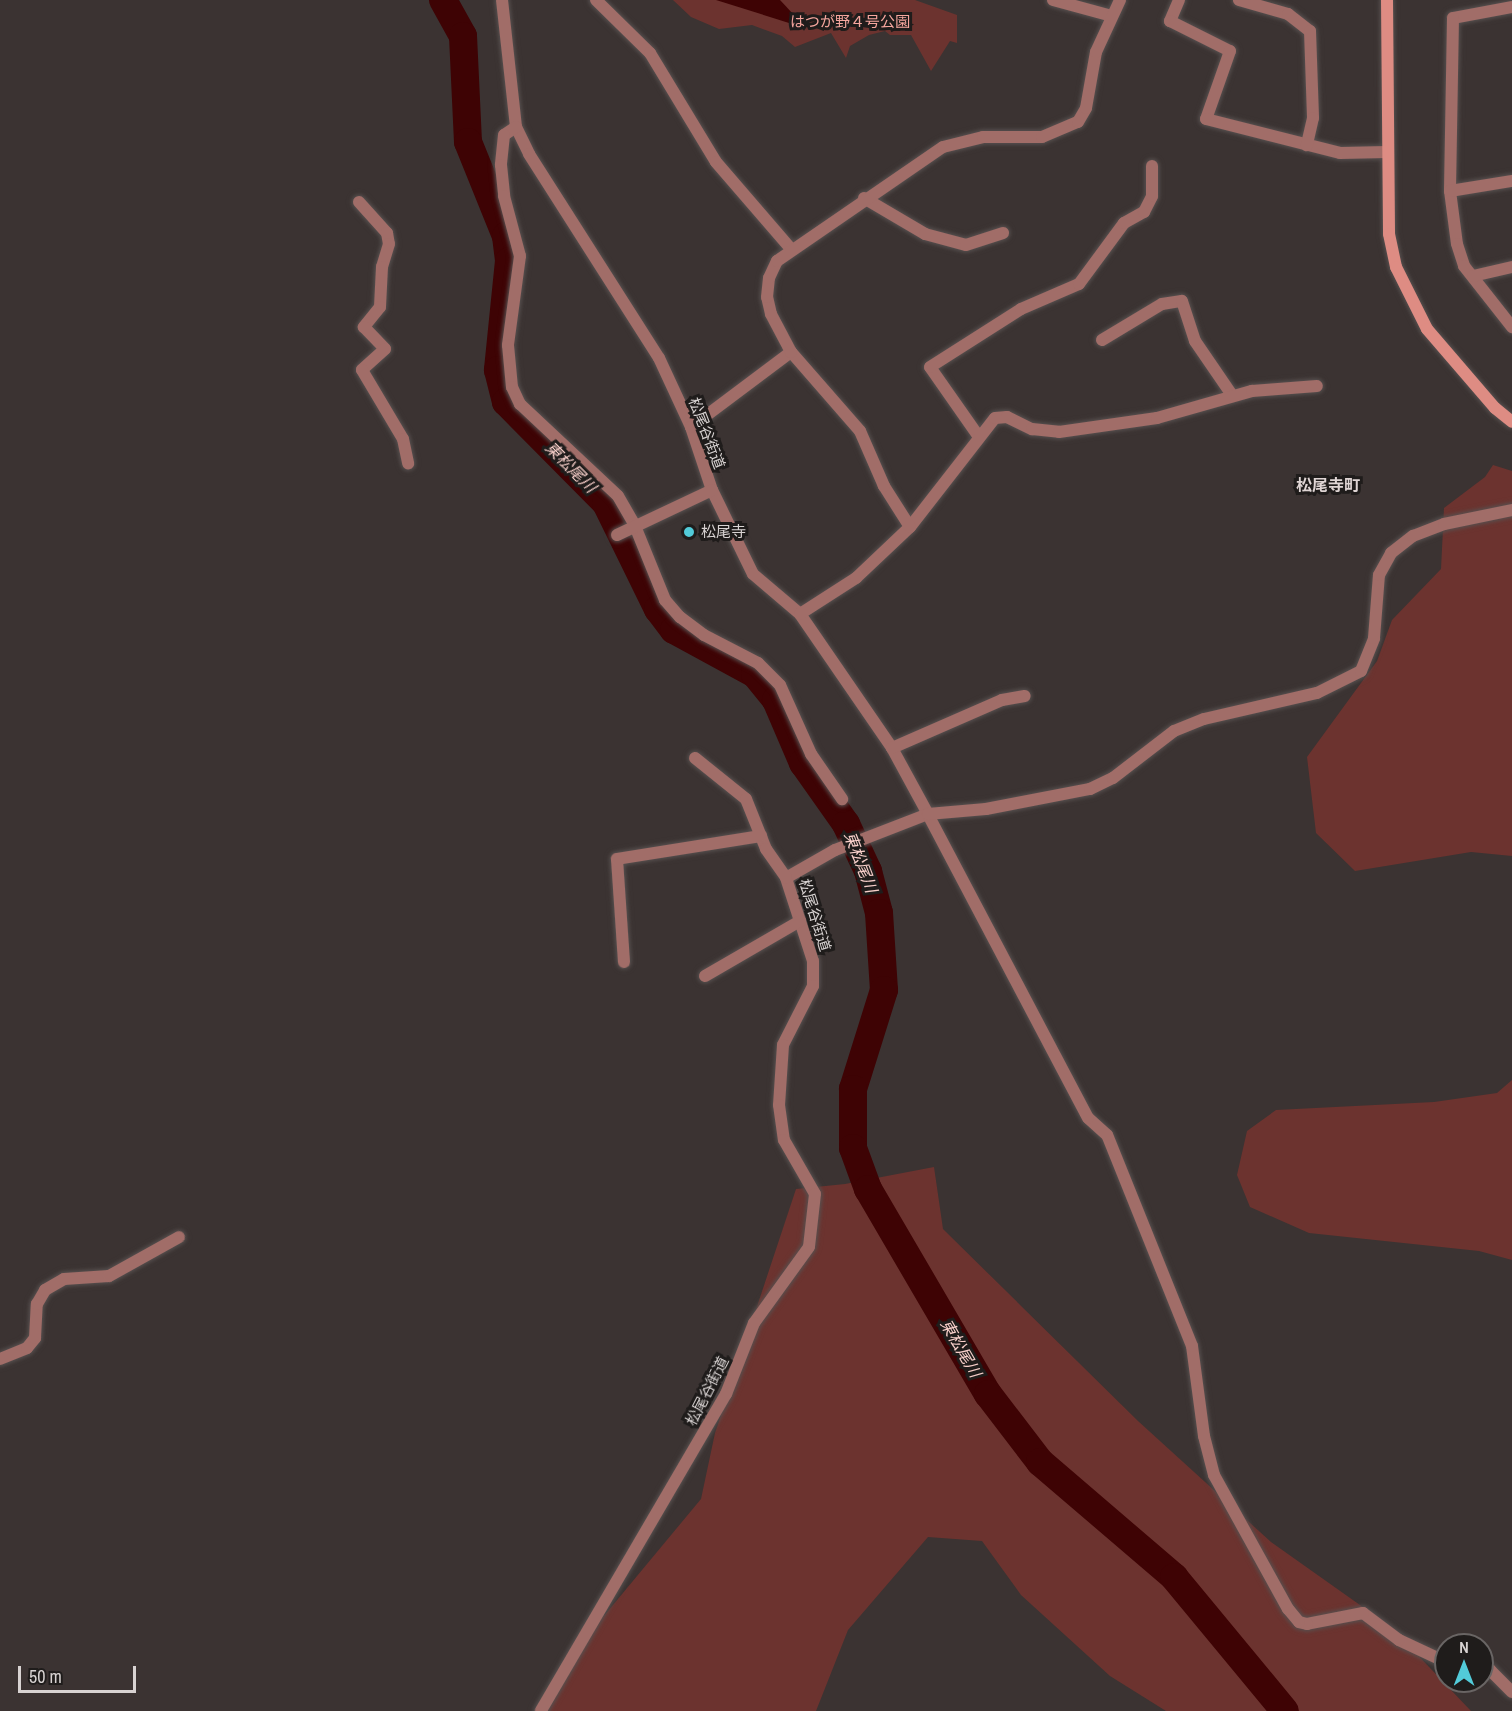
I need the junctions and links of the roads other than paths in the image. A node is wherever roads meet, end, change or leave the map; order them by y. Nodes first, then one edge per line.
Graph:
1 (502, 0) edge
2 (596, 0) edge
3 (1053, 0) edge
4 (1120, 0) edge
5 (1179, 0) edge
6 (1239, 0) edge
7 (1387, 0) edge
8 (1512, 7) edge
9 (1112, 16) junction
10 (516, 127) junction
11 (1307, 145) junction
12 (1387, 152) junction
13 (1152, 166) dead end
14 (1512, 181) edge
15 (1450, 191) junction
16 (864, 198) junction
17 (359, 202) dead end
18 (1003, 233) dead end
19 (792, 250) junction
20 (1512, 267) edge
21 (1473, 276) junction
22 (1512, 327) edge
23 (1102, 340) dead end
24 (791, 351) junction
25 (1317, 386) dead end
26 (1232, 395) junction
27 (1512, 422) edge
28 (691, 427) junction
29 (979, 437) junction
30 (408, 463) dead end
31 (712, 490) junction
32 (1512, 510) edge
33 (910, 527) junction
34 (627, 530) junction
35 (800, 614) junction
36 (1025, 696) dead end
37 (892, 748) junction
38 (695, 758) dead end
39 (842, 800) dead end
40 (928, 814) junction
41 (760, 836) junction
42 (786, 878) junction
43 (800, 921) junction
44 (624, 963) dead end
45 (705, 976) dead end
46 (179, 1237) dead end
47 (0, 1359) edge
48 (1434, 1656) edge
49 (1494, 1674) edge
50 (1512, 1692) edge
51 (542, 1711) edge

1 - 10 street, 松尾谷街道
2 - 19 street
3 - 9 street
4 - 9 street
5 - 11 street
6 - 11 street
7 - 12 street
8 - 15 street
9 - 16 street
10 - 28 street, 松尾谷街道
10 - 34 street
11 - 12 street
12 - 27 street
13 - 29 street
14 - 15 street
15 - 21 street
16 - 18 street
16 - 19 street
17 - 30 street
19 - 24 street
20 - 21 street
21 - 22 street
23 - 26 street
24 - 28 street
24 - 33 street
25 - 26 street
26 - 29 street
28 - 31 street, 松尾谷街道
29 - 33 street
31 - 34 street
31 - 35 street, 松尾谷街道
32 - 40 street
33 - 35 street
34 - 39 street
35 - 37 street, 松尾谷街道
36 - 37 street
37 - 40 street, 松尾谷街道
38 - 41 street
40 - 42 street, 松尾谷街道
40 - 48 street
41 - 42 street
41 - 44 street
42 - 43 street, 松尾谷街道
43 - 45 street
43 - 51 street, 松尾谷街道
46 - 47 street
49 - 50 street

